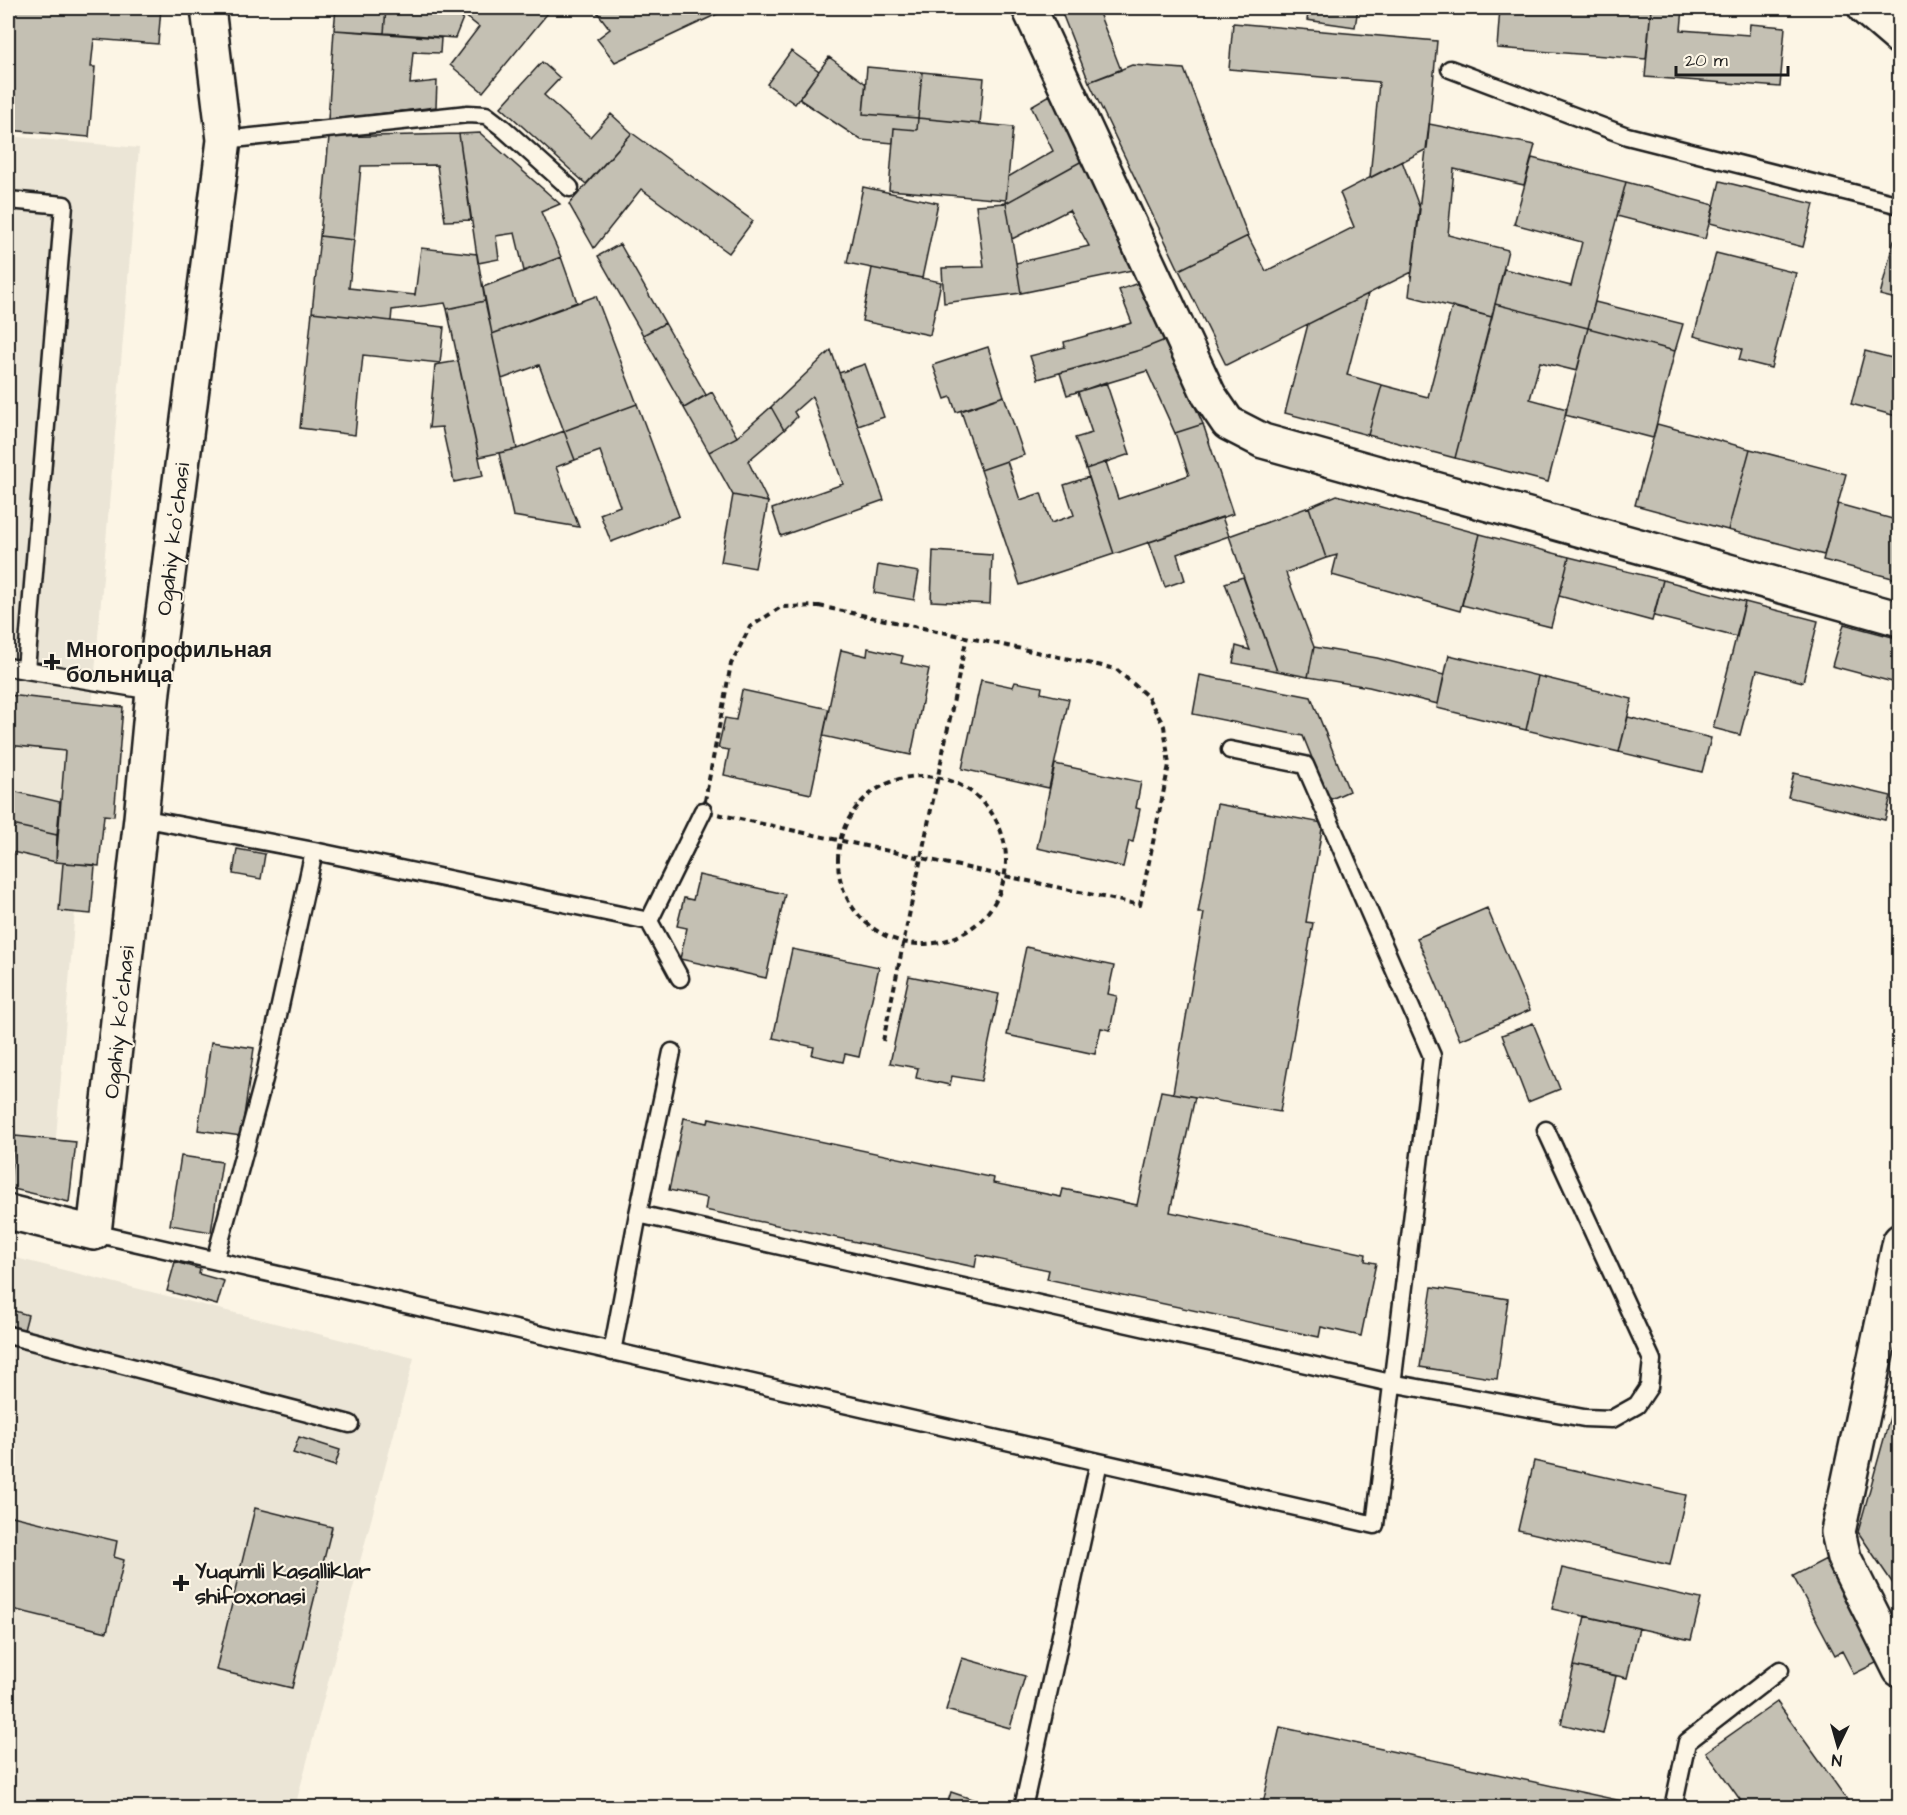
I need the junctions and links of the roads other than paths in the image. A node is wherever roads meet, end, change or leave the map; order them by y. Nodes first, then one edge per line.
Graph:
1 (208, 8) edge
2 (1029, 8) edge
3 (1865, 8) edge
4 (1899, 38) edge
5 (1450, 69) dead end
6 (224, 140) junction
7 (570, 188) dead end
8 (8, 200) edge
9 (1899, 205) edge
10 (1899, 619) edge
11 (8, 666) edge
12 (26, 670) junction
13 (153, 691) junction
14 (1230, 750) dead end
15 (703, 812) road end
16 (141, 818) junction
17 (314, 851) junction
18 (649, 921) junction
19 (680, 978) dead end
20 (672, 1052) dead end
21 (1546, 1130) dead end
22 (8, 1212) edge
23 (638, 1214) junction
24 (94, 1233) junction
25 (1899, 1241) edge
26 (215, 1260) junction
27 (1894, 1290) edge
28 (8, 1335) edge
29 (612, 1352) junction
30 (1391, 1383) junction
31 (350, 1424) dead end
32 (1099, 1462) junction
33 (1895, 1656) edge
34 (1780, 1670) dead end
35 (1023, 1808) edge
36 (1674, 1808) edge

1 - 6 street, Ogahiy koʻchasi
2 - 10 street
3 - 4 street
5 - 9 lane
6 - 7 lane
6 - 13 street, Ogahiy koʻchasi
8 - 12 lane
11 - 12 lane
12 - 13 lane
13 - 16 street, Ogahiy koʻchasi
14 - 30 lane
15 - 18 lane
16 - 17 lane
16 - 24 street, Ogahiy koʻchasi
17 - 18 lane
17 - 26 lane
18 - 19 lane
20 - 23 lane
21 - 30 lane
22 - 24 street
23 - 29 lane
23 - 30 lane
24 - 26 lane
25 - 27 street
26 - 29 lane
27 - 33 street
28 - 31 lane
29 - 32 lane
30 - 32 lane
32 - 35 lane
34 - 36 lane

